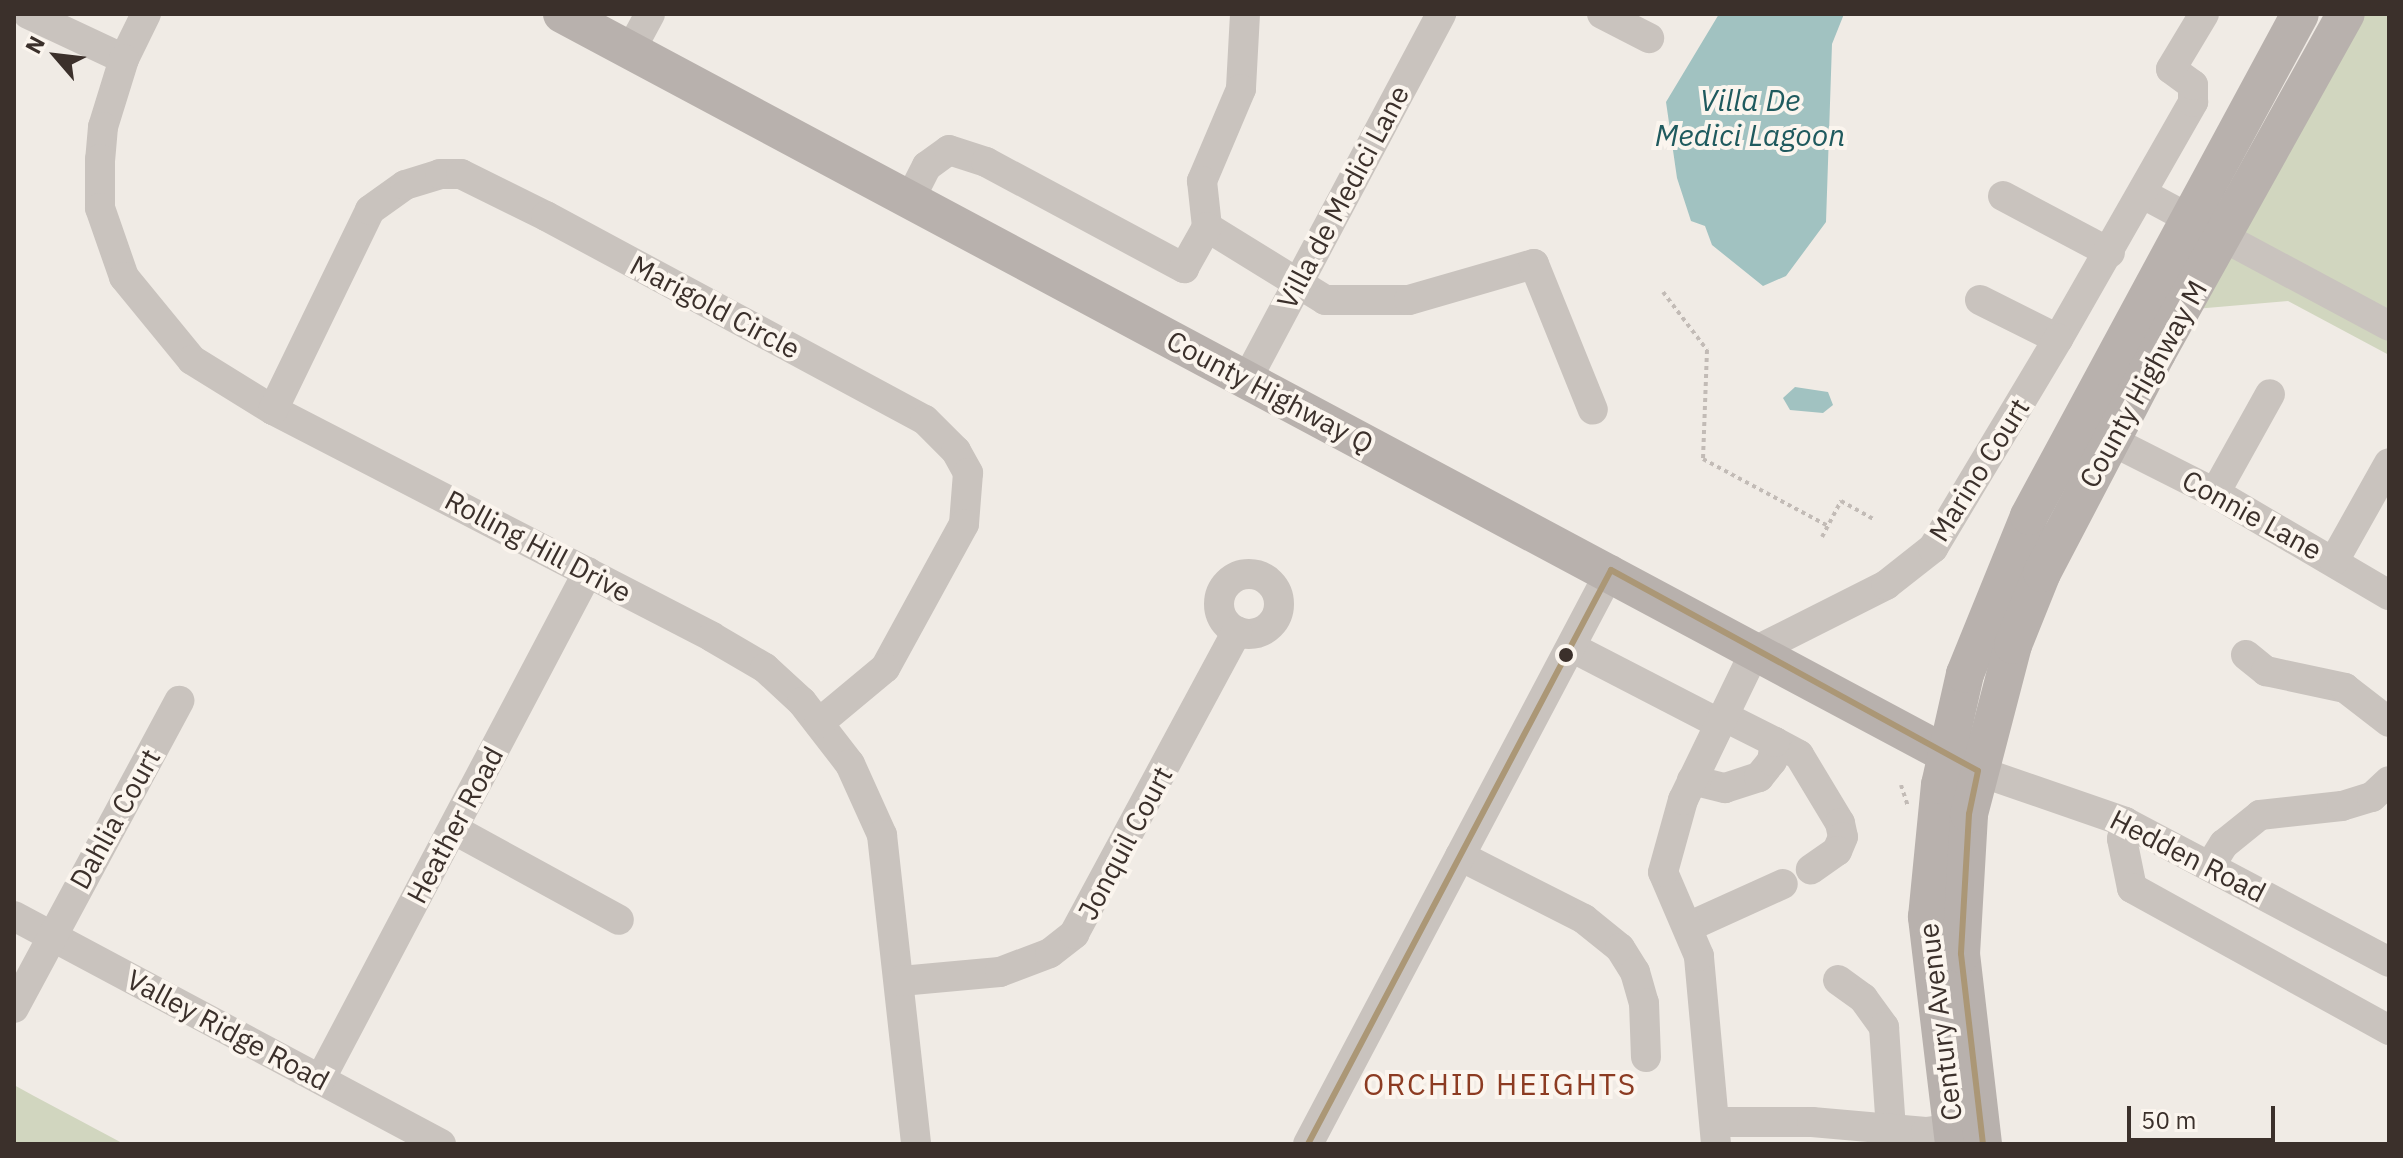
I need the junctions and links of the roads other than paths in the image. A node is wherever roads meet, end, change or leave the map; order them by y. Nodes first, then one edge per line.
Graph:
1 (28, 14) edge
2 (146, 14) edge
3 (562, 14) edge
4 (650, 14) edge
5 (1245, 14) edge
6 (1441, 14) edge
7 (1602, 14) edge
8 (2204, 14) edge
9 (2300, 14) edge
10 (2346, 14) edge
11 (1649, 38) dead end
12 (630, 51) junction
13 (124, 59) junction
14 (2145, 195) junction
15 (2003, 196) dead end
16 (910, 199) junction
17 (2190, 219) junction
18 (1207, 227) junction
19 (2225, 236) junction
20 (2110, 253) junction
21 (1297, 282) junction
22 (1980, 300) dead end
23 (2389, 326) edge
24 (2058, 339) junction
25 (1246, 381) junction
26 (2270, 394) dead end
27 (273, 410) junction
28 (1593, 410) dead end
29 (2112, 441) junction
30 (2389, 463) edge
31 (2215, 493) junction
32 (2334, 561) junction
33 (1611, 570) junction
34 (588, 572) junction
35 (2389, 595) edge
36 (1237, 631) dead end
37 (1571, 647) junction
38 (1755, 651) junction
39 (2246, 655) dead end
40 (179, 701) dead end
41 (1722, 720) junction
42 (2389, 722) edge
43 (819, 723) junction
44 (1775, 742) junction
45 (1961, 764) junction
46 (1692, 780) junction
47 (2389, 781) edge
48 (2125, 822) junction
49 (453, 829) junction
50 (1460, 856) junction
51 (2210, 866) junction
52 (1811, 869) dead end
53 (1783, 884) dead end
54 (14, 916) edge
55 (619, 920) dead end
56 (1688, 927) junction
57 (50, 937) junction
58 (2389, 962) edge
59 (1838, 980) dead end
60 (901, 981) junction
61 (14, 1008) edge
62 (2389, 1030) edge
63 (1646, 1057) dead end
64 (321, 1078) junction
65 (1716, 1133) edge
66 (1773, 1133) edge
67 (1831, 1134) edge
68 (1892, 1137) edge
69 (1963, 1139) edge
70 (441, 1144) edge
71 (916, 1144) edge
72 (1308, 1144) edge

1 - 13 street
2 - 13 street, Rolling Hill Drive
3 - 12 main road, County Highway Q
4 - 12 street
5 - 18 street
6 - 21 street, Villa de Medici Lane
7 - 11 street
8 - 14 street, Marino Court
9 - 17 main road, County Highway M
10 - 19 main road, County Highway M
12 - 16 main road, County Highway Q
13 - 27 street, Rolling Hill Drive
14 - 17 street
14 - 20 street, Marino Court
15 - 20 street
16 - 18 street
16 - 25 main road, County Highway Q
17 - 19 street
17 - 45 main road, County Highway M
18 - 21 street
19 - 23 street
19 - 29 main road, County Highway M
20 - 24 street, Marino Court
21 - 25 street, Villa de Medici Lane
21 - 28 street
22 - 24 street
24 - 38 street, Marino Court
25 - 33 main road, County Highway Q
26 - 31 street
27 - 34 street, Rolling Hill Drive
27 - 43 street, Marigold Circle
29 - 31 street, Connie Lane
29 - 45 main road, County Highway M
30 - 32 street
31 - 32 street, Connie Lane
32 - 35 street, Connie Lane
33 - 37 street
33 - 38 main road, County Highway Q
34 - 43 street, Rolling Hill Drive
34 - 49 street, Heather Road
36 - 60 street, Jonquil Court
37 - 41 street
37 - 50 street
38 - 41 street
38 - 45 main road, County Highway Q
39 - 42 street
40 - 57 street, Dahlia Court
41 - 44 street
41 - 46 street
43 - 60 street, Rolling Hill Drive
44 - 46 street
44 - 52 street
45 - 48 street, Hedden Road
45 - 69 main road, Century Avenue
46 - 56 street
47 - 51 street
48 - 51 street, Hedden Road
48 - 62 street
49 - 55 street
49 - 64 street, Heather Road
50 - 63 street
50 - 72 street
51 - 58 street, Hedden Road
53 - 56 street
54 - 57 street, Valley Ridge Road
56 - 65 street
57 - 61 street, Dahlia Court
57 - 64 street, Valley Ridge Road
59 - 68 street
60 - 71 street, Rolling Hill Drive
64 - 70 street, Valley Ridge Road
65 - 66 street
66 - 67 street
67 - 68 street
68 - 69 street

